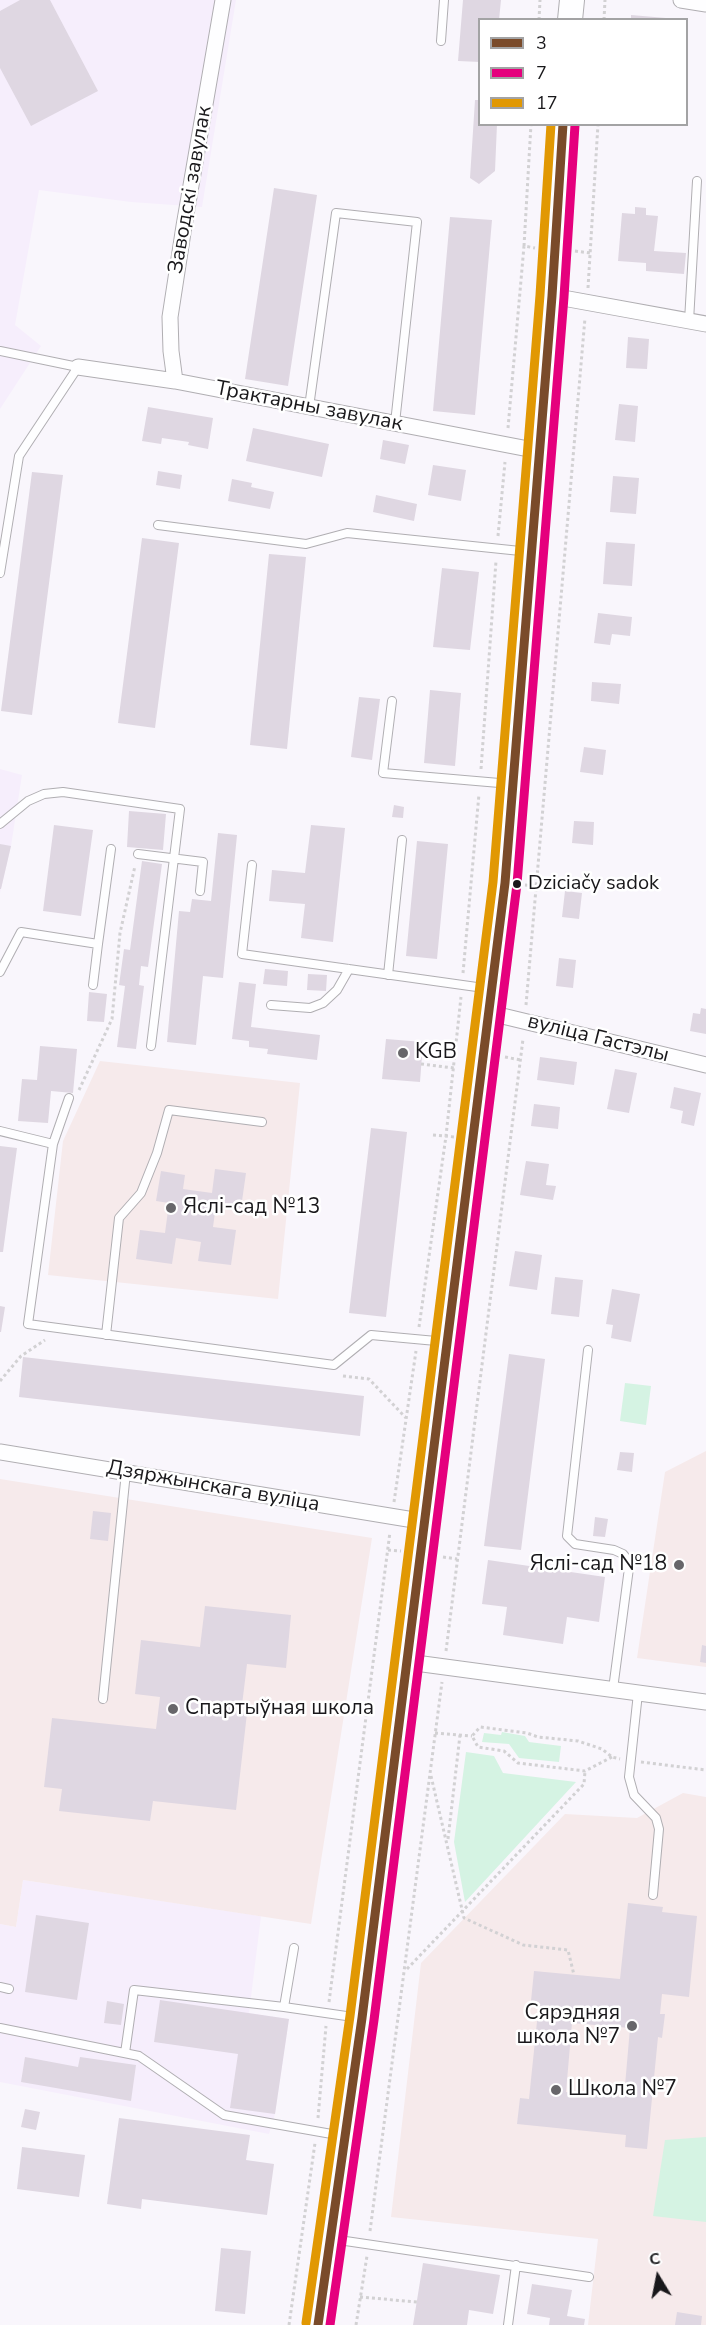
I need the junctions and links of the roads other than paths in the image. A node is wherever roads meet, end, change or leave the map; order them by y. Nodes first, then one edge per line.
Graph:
1 (223, 0) edge
2 (444, 0) edge
3 (572, 0) edge
4 (681, 0) edge
5 (706, 4) edge
6 (570, 18) edge
7 (441, 41) dead end
8 (563, 126) edge
9 (697, 181) dead end
10 (552, 296) junction
11 (689, 321) junction
12 (706, 324) edge
13 (0, 351) edge
14 (78, 367) junction
15 (175, 381) junction
16 (309, 407) junction
17 (395, 423) junction
18 (539, 451) junction
19 (158, 525) dead end
20 (531, 552) junction
21 (0, 573) edge
22 (392, 701) dead end
23 (512, 784) junction
24 (0, 824) edge
25 (402, 840) dead end
26 (111, 849) dead end
27 (138, 854) road end
28 (174, 858) junction
29 (252, 865) dead end
30 (200, 891) dead end
31 (98, 944) junction
32 (349, 969) junction
33 (0, 972) edge
34 (388, 975) junction
35 (93, 985) dead end
36 (491, 1001) junction
37 (271, 1005) dead end
38 (151, 1046) dead end
39 (706, 1065) edge
40 (69, 1098) road end
41 (262, 1122) dead end
42 (0, 1131) edge
43 (53, 1144) junction
44 (106, 1335) junction
45 (448, 1342) junction
46 (588, 1350) dead end
47 (0, 1452) edge
48 (126, 1473) junction
49 (426, 1522) junction
50 (408, 1662) junction
51 (613, 1689) junction
52 (638, 1693) junction
53 (102, 1699) dead end
54 (706, 1702) edge
55 (653, 1894) dead end
56 (294, 1948) dead end
57 (0, 1987) edge
58 (9, 1989) dead end
59 (284, 2007) junction
60 (362, 2018) junction
61 (0, 2028) edge
62 (125, 2054) junction
63 (345, 2136) junction
64 (330, 2239) junction
65 (516, 2265) junction
66 (589, 2277) dead end
67 (318, 2325) edge
68 (508, 2325) edge

1 - 15 street, Заводскі завулак
2 - 7 lane
3 - 6 main road
4 - 5 street
8 - 10 main road
9 - 11 lane
10 - 11 street
10 - 18 main road
11 - 12 street
13 - 14 lane
14 - 15 street, Трактарны завулак
14 - 21 lane
15 - 16 street, Трактарны завулак
16 - 17 street, Трактарны завулак
16 - 17 lane
17 - 18 street, Трактарны завулак
18 - 20 main road
19 - 20 lane
20 - 23 main road
22 - 23 lane
23 - 36 main road
24 - 28 lane
25 - 34 lane
26 - 31 lane
27 - 28 lane
28 - 30 lane
28 - 38 lane
29 - 32 lane
31 - 33 lane
31 - 35 lane
32 - 34 lane
32 - 37 lane
34 - 36 lane
36 - 39 street, вуліца Гастэлы
36 - 45 main road
40 - 43 lane
41 - 44 lane
42 - 43 lane
43 - 44 lane
44 - 45 lane
45 - 49 main road
46 - 51 lane
47 - 48 street, Дзяржынскага вуліца
48 - 49 street, Дзяржынскага вуліца
48 - 53 lane
49 - 50 main road
50 - 51 street
50 - 60 main road
51 - 52 street
52 - 54 street
52 - 55 lane
56 - 59 lane
57 - 58 lane
59 - 60 lane
59 - 62 lane
60 - 63 main road
61 - 62 lane
62 - 63 lane
63 - 64 main road
64 - 65 lane
64 - 67 main road
65 - 66 lane
65 - 68 lane

